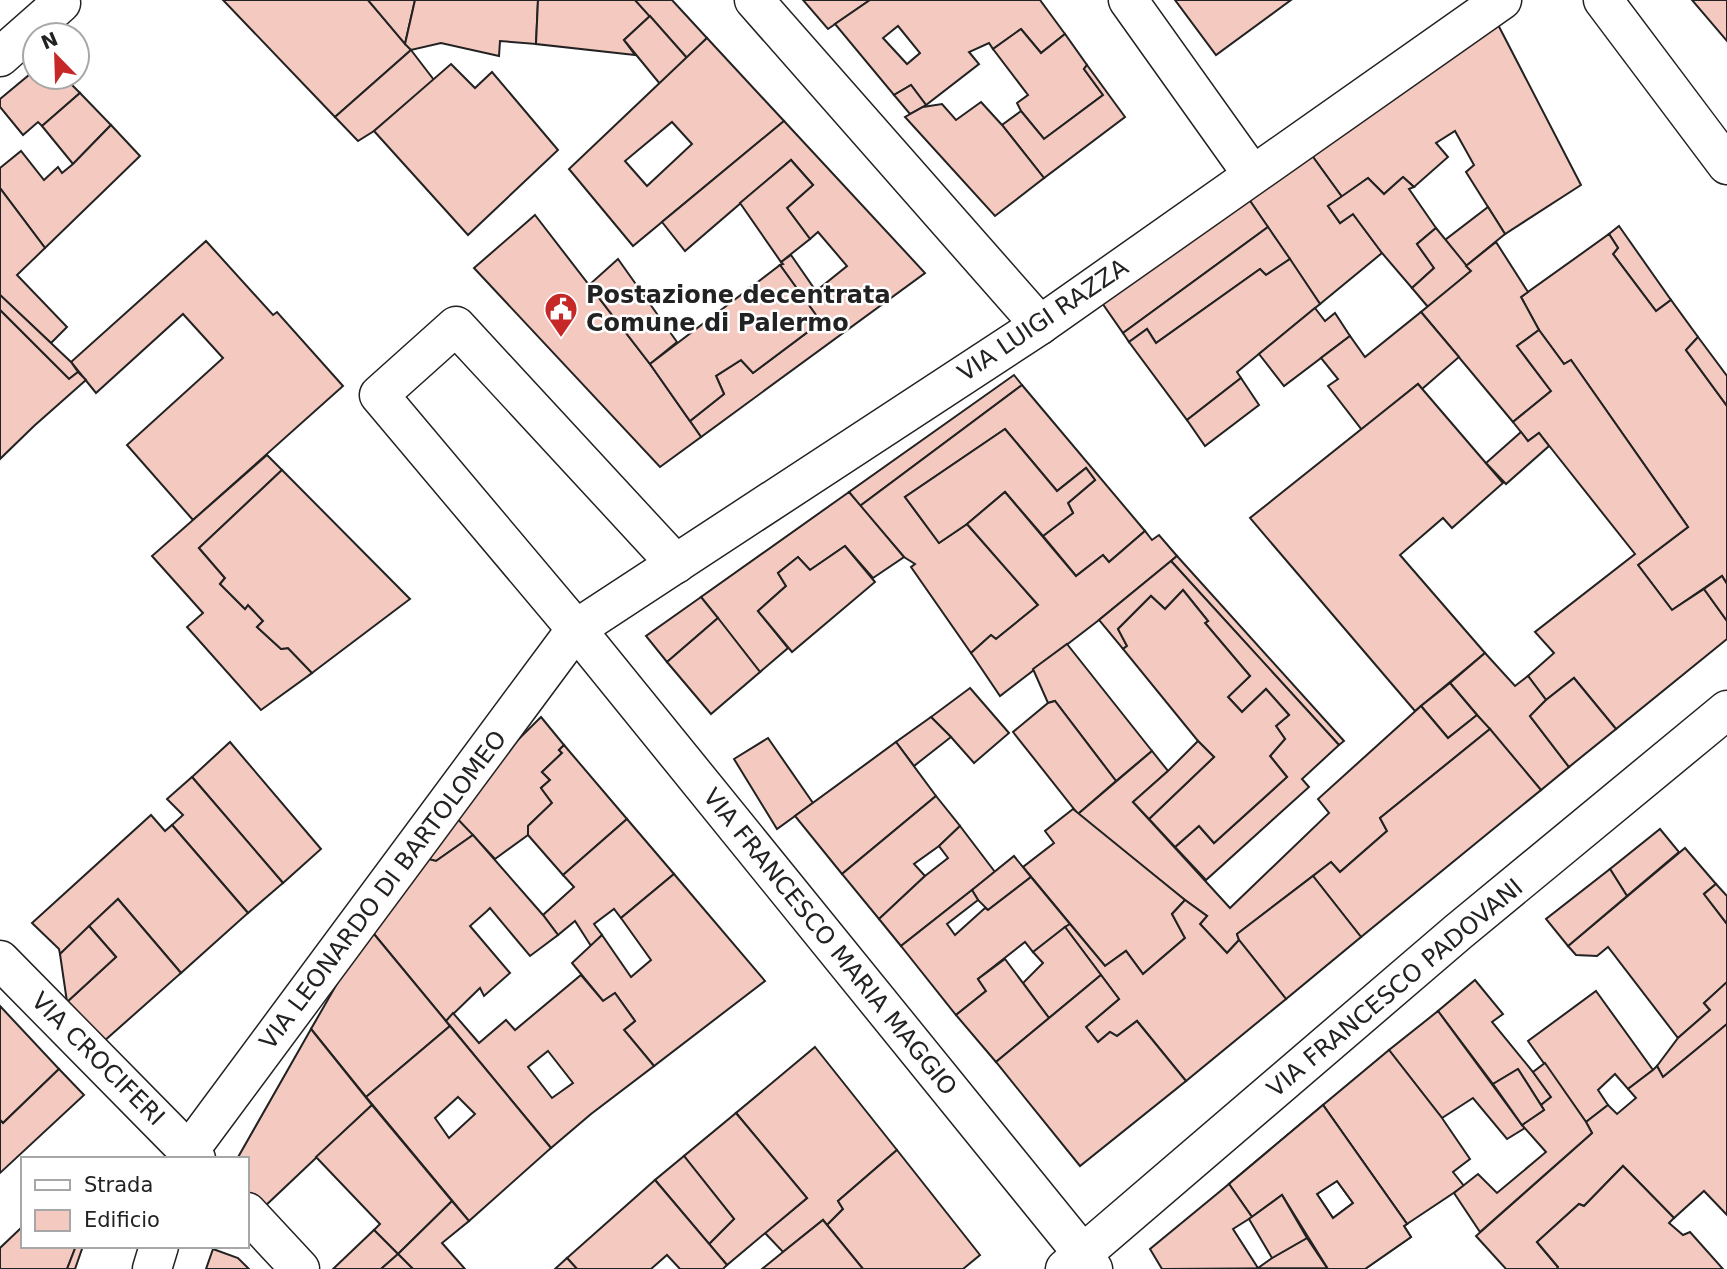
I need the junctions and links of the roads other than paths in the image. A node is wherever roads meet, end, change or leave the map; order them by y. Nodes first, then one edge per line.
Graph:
1 (754, 0) edge
2 (1128, 0) edge
3 (1502, 0) edge
4 (1603, 0) edge
5 (61, 3) dead end
6 (0, 57) edge
7 (1727, 165) edge
8 (1252, 174) junction
9 (1040, 325) junction
10 (676, 564) junction
11 (576, 629) junction
12 (1727, 710) edge
13 (0, 960) edge
14 (191, 1156) edge
15 (248, 1213) edge
16 (158, 1248) edge
17 (1080, 1264) edge
18 (152, 1269) edge
19 (300, 1269) edge

1 - 9 street
2 - 8 street
3 - 8 street, VIA LUIGI RAZZA
4 - 7 street
5 - 6 street
8 - 9 street, VIA LUIGI RAZZA
9 - 10 street, VIA LUIGI RAZZA
10 - 11 street, VIA LUIGI RAZZA
10 - 11 street, VIA FRANCESCO MARIA MAGGIO
11 - 14 street, VIA LEONARDO DI BARTOLOMEO
11 - 17 street, VIA FRANCESCO MARIA MAGGIO
12 - 17 street, VIA FRANCESCO PADOVANI
13 - 14 street, VIA CROCIFERI
15 - 19 street
16 - 18 street

